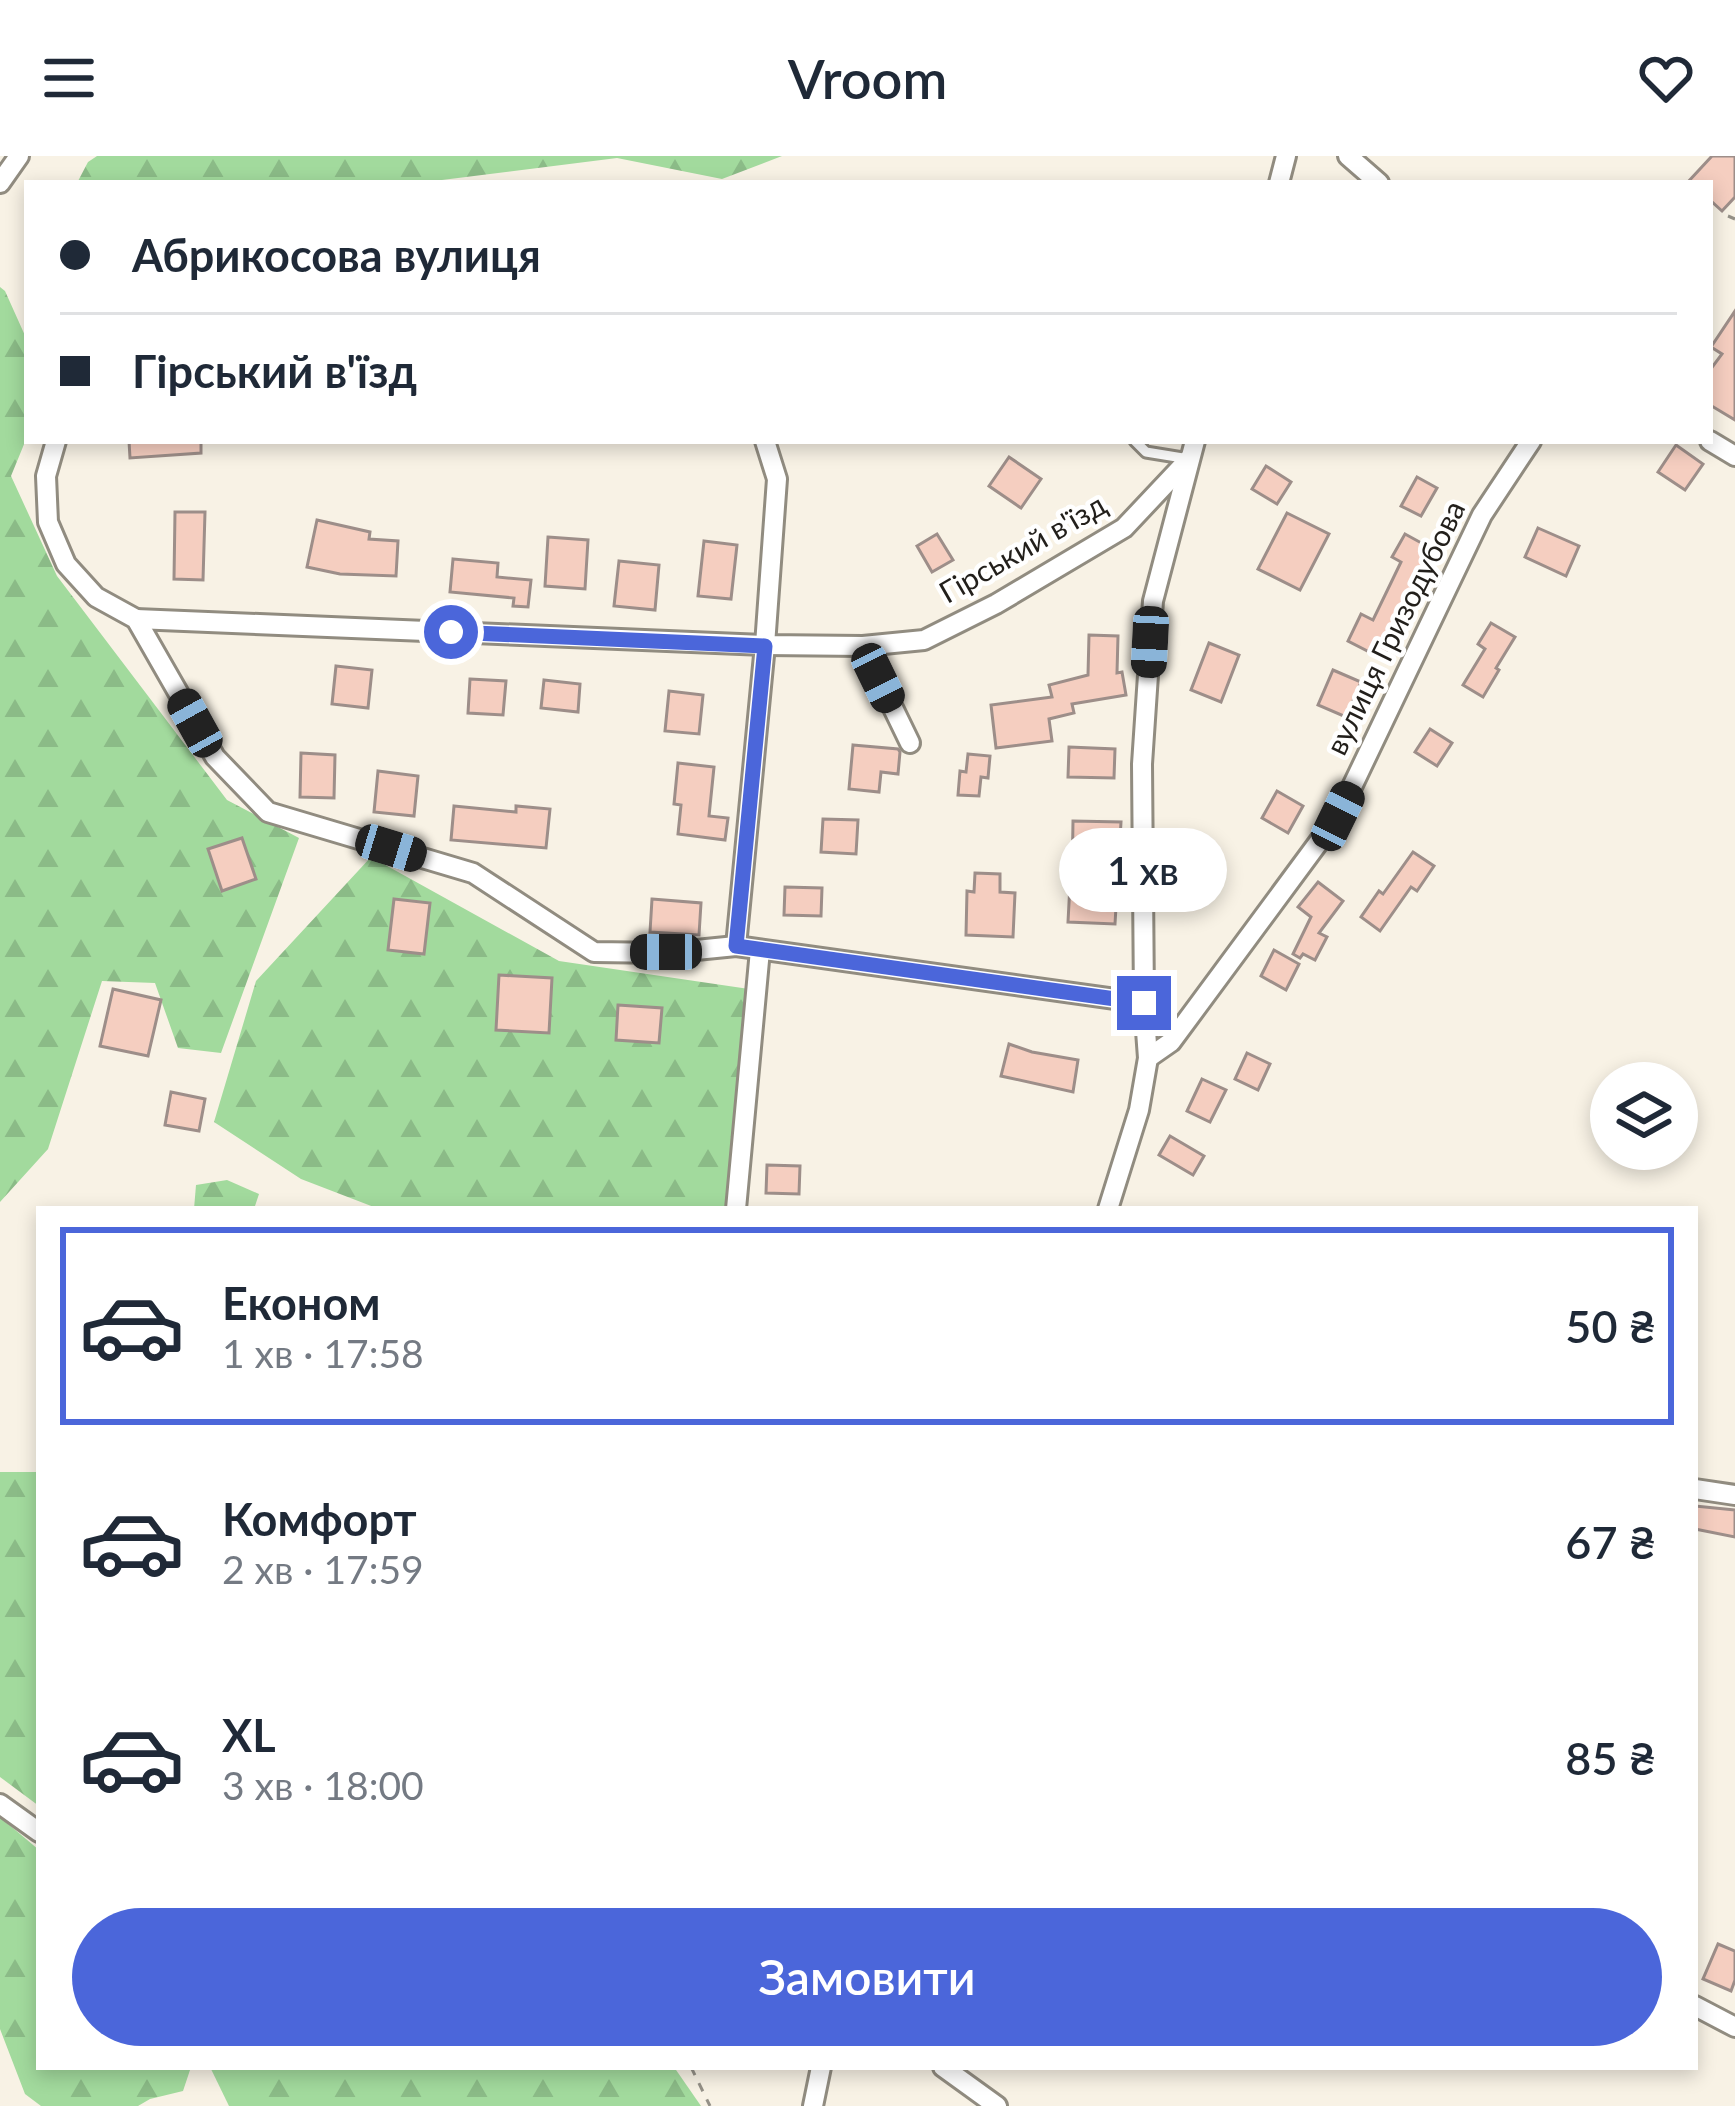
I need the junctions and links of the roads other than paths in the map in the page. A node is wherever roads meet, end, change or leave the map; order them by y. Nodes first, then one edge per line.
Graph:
1 (19, 156) edge
2 (1348, 156) edge
3 (1376, 180) edge
4 (0, 183) edge
5 (55, 444) edge
6 (766, 444) edge
7 (1138, 444) edge
8 (1529, 444) edge
9 (1192, 450) edge
10 (136, 619) junction
11 (765, 646) junction
12 (862, 646) junction
13 (910, 743) dead end
14 (736, 946) junction
15 (760, 950) junction
16 (1144, 1003) junction
17 (1148, 1058) junction
18 (736, 1206) edge
19 (1109, 1206) edge
20 (1698, 1489) edge
21 (1735, 1495) edge
22 (0, 1804) edge
23 (36, 1830) edge
24 (1698, 2008) edge
25 (1735, 2027) edge
26 (820, 2070) edge
27 (947, 2070) edge
28 (813, 2106) edge
29 (997, 2106) edge

1 - 4 street
2 - 3 street
5 - 10 street
6 - 11 street
7 - 9 lane
8 - 17 street, вулиця Гризодубова
9 - 12 street, Гірський в'їзд
9 - 16 street
10 - 11 street, Гірський в'їзд
10 - 14 street
11 - 12 street, Гірський в'їзд
11 - 14 street
12 - 13 street
14 - 15 street
15 - 16 street
15 - 18 street
16 - 17 street
17 - 19 street
20 - 21 street
22 - 23 street
24 - 25 street
26 - 28 street
27 - 29 street

